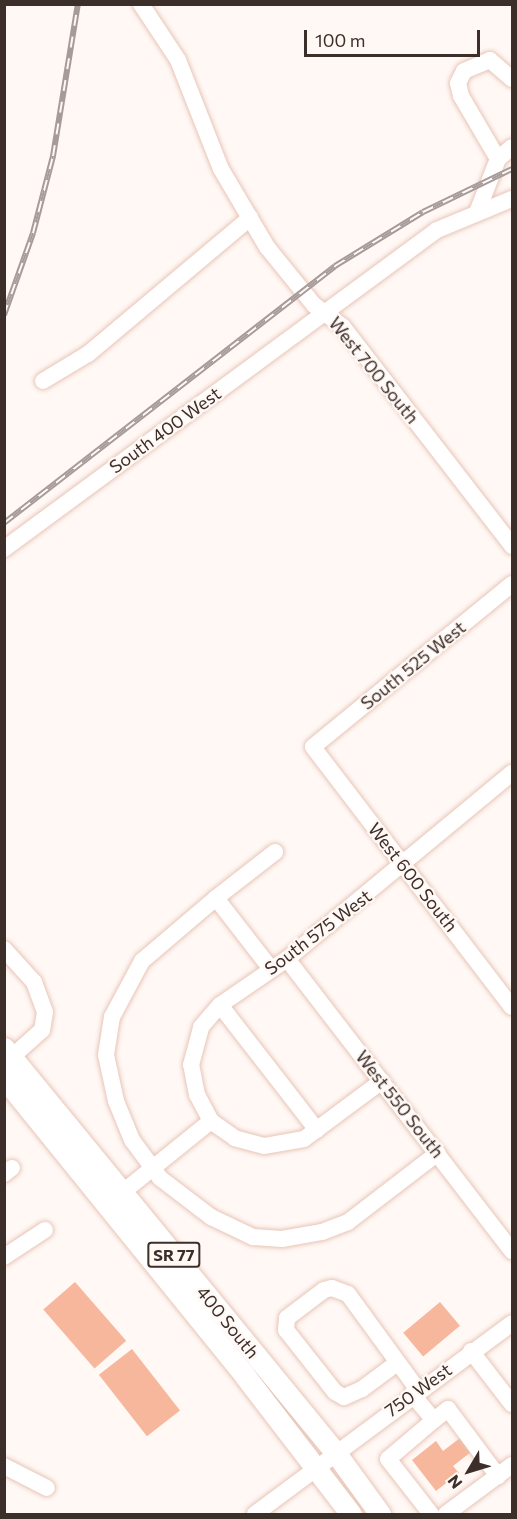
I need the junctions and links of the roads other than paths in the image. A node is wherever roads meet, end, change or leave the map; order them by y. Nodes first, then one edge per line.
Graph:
1 (141, 4) edge
2 (513, 79) edge
3 (513, 147) edge
4 (498, 159) junction
5 (513, 199) edge
6 (478, 210) junction
7 (250, 218) junction
8 (326, 311) junction
9 (44, 381) dead end
10 (513, 546) edge
11 (4, 549) edge
12 (513, 584) edge
13 (313, 747) joint
14 (512, 775) edge
15 (275, 852) dead end
16 (403, 863) junction
17 (216, 898) junction
18 (4, 949) edge
19 (287, 958) junction
20 (271, 969) junction
21 (220, 1005) junction
22 (513, 1007) edge
23 (7, 1056) edge
24 (4, 1078) edge
25 (382, 1081) junction
26 (211, 1121) junction
27 (317, 1130) junction
28 (438, 1154) junction
29 (153, 1169) junction
30 (123, 1192) junction
31 (45, 1230) dead end
32 (513, 1251) edge
33 (4, 1257) edge
34 (513, 1323) edge
35 (471, 1351) junction
36 (397, 1363) junction
37 (415, 1392) junction
38 (513, 1404) edge
39 (434, 1420) junction
40 (325, 1460) junction
41 (513, 1465) edge
42 (4, 1466) edge
43 (498, 1476) junction
44 (47, 1488) dead end
45 (255, 1515) edge
46 (351, 1515) edge
47 (380, 1515) edge
48 (431, 1515) edge
49 (446, 1515) edge

1 - 7 street, West 700 South
2 - 4 street
3 - 4 street
4 - 6 street
5 - 6 street, South 400 West
6 - 8 street, South 400 West
7 - 8 street, West 700 South
7 - 9 street
8 - 10 street, West 700 South
8 - 11 street, South 400 West
12 - 13 street, South 525 West
13 - 16 street, West 600 South
14 - 16 street, South 575 West
15 - 17 street
16 - 19 street, South 575 West
16 - 22 street, West 600 South
17 - 20 street
17 - 29 street
18 - 23 street
19 - 20 street, South 575 West
19 - 25 street, West 550 South
20 - 21 street, South 575 West
21 - 26 street, South 575 West
21 - 27 street
23 - 30 main road, 400 South / SR 77
24 - 40 main road, 400 South / SR 77
25 - 27 street
25 - 28 street, West 550 South
26 - 27 street
26 - 29 street
28 - 29 street
28 - 32 street, West 550 South
29 - 30 street
30 - 40 main road, 400 South / SR 77
31 - 33 street
34 - 35 street, 750 West
35 - 37 street, 750 West
35 - 38 street
36 - 36 street
36 - 37 street
37 - 39 street
37 - 40 street, 750 West
39 - 43 street
39 - 48 street
40 - 45 street, 750 West
40 - 46 main road, 400 South / SR 77
40 - 47 main road, 400 South / SR 77
41 - 43 street
42 - 44 street
43 - 49 street

